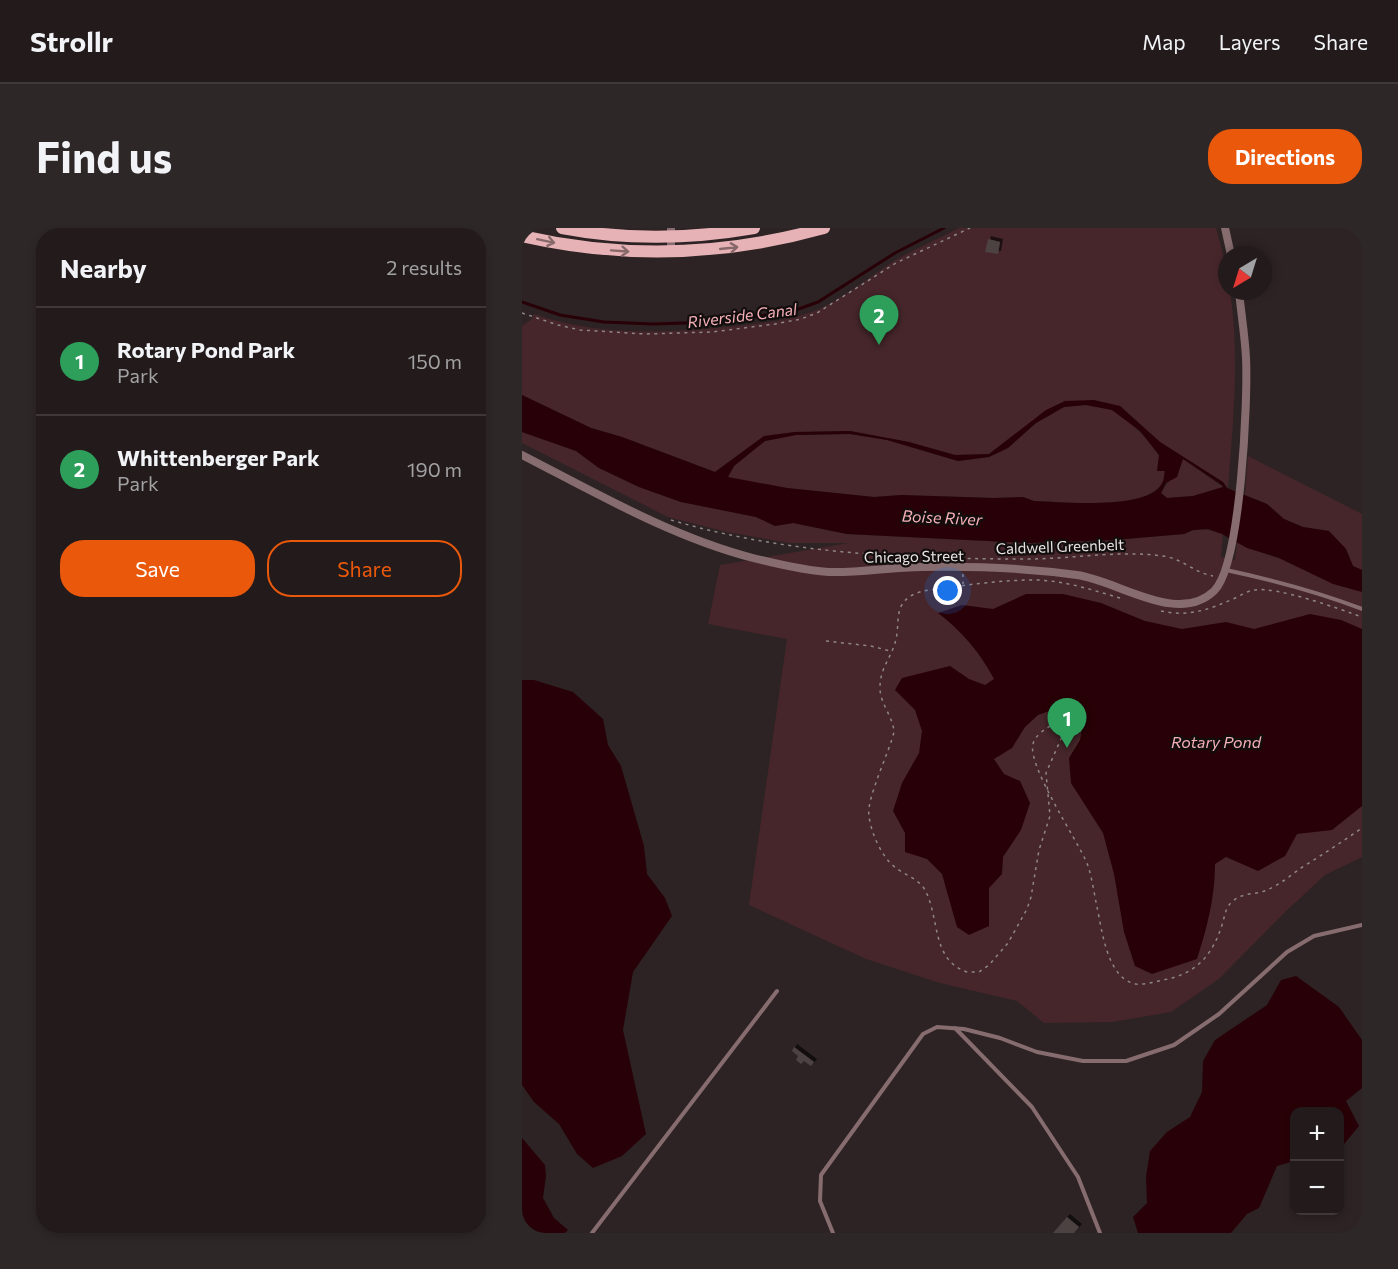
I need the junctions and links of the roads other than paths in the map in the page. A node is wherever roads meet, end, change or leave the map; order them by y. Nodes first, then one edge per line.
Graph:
1 (562, 228) edge
2 (754, 228) edge
3 (824, 228) edge
4 (1225, 228) edge
5 (671, 232) edge
6 (522, 236) edge
7 (1229, 246) edge
8 (671, 253) junction
9 (1240, 300) edge
10 (522, 455) edge
11 (1224, 573) junction
12 (1362, 609) edge
13 (1362, 925) edge
14 (777, 991) dead end
15 (955, 1028) junction
16 (592, 1233) edge
17 (833, 1233) edge
18 (1100, 1233) edge

1 - 5 main road
2 - 5 main road
8 -> 3 main road
4 - 7 street
5 - 8 street
6 -> 8 main road
9 - 11 street, Chicago Street
10 - 11 street, Chicago Street
11 - 12 lane
13 - 15 lane
14 - 16 lane
15 - 17 lane
15 - 18 lane

